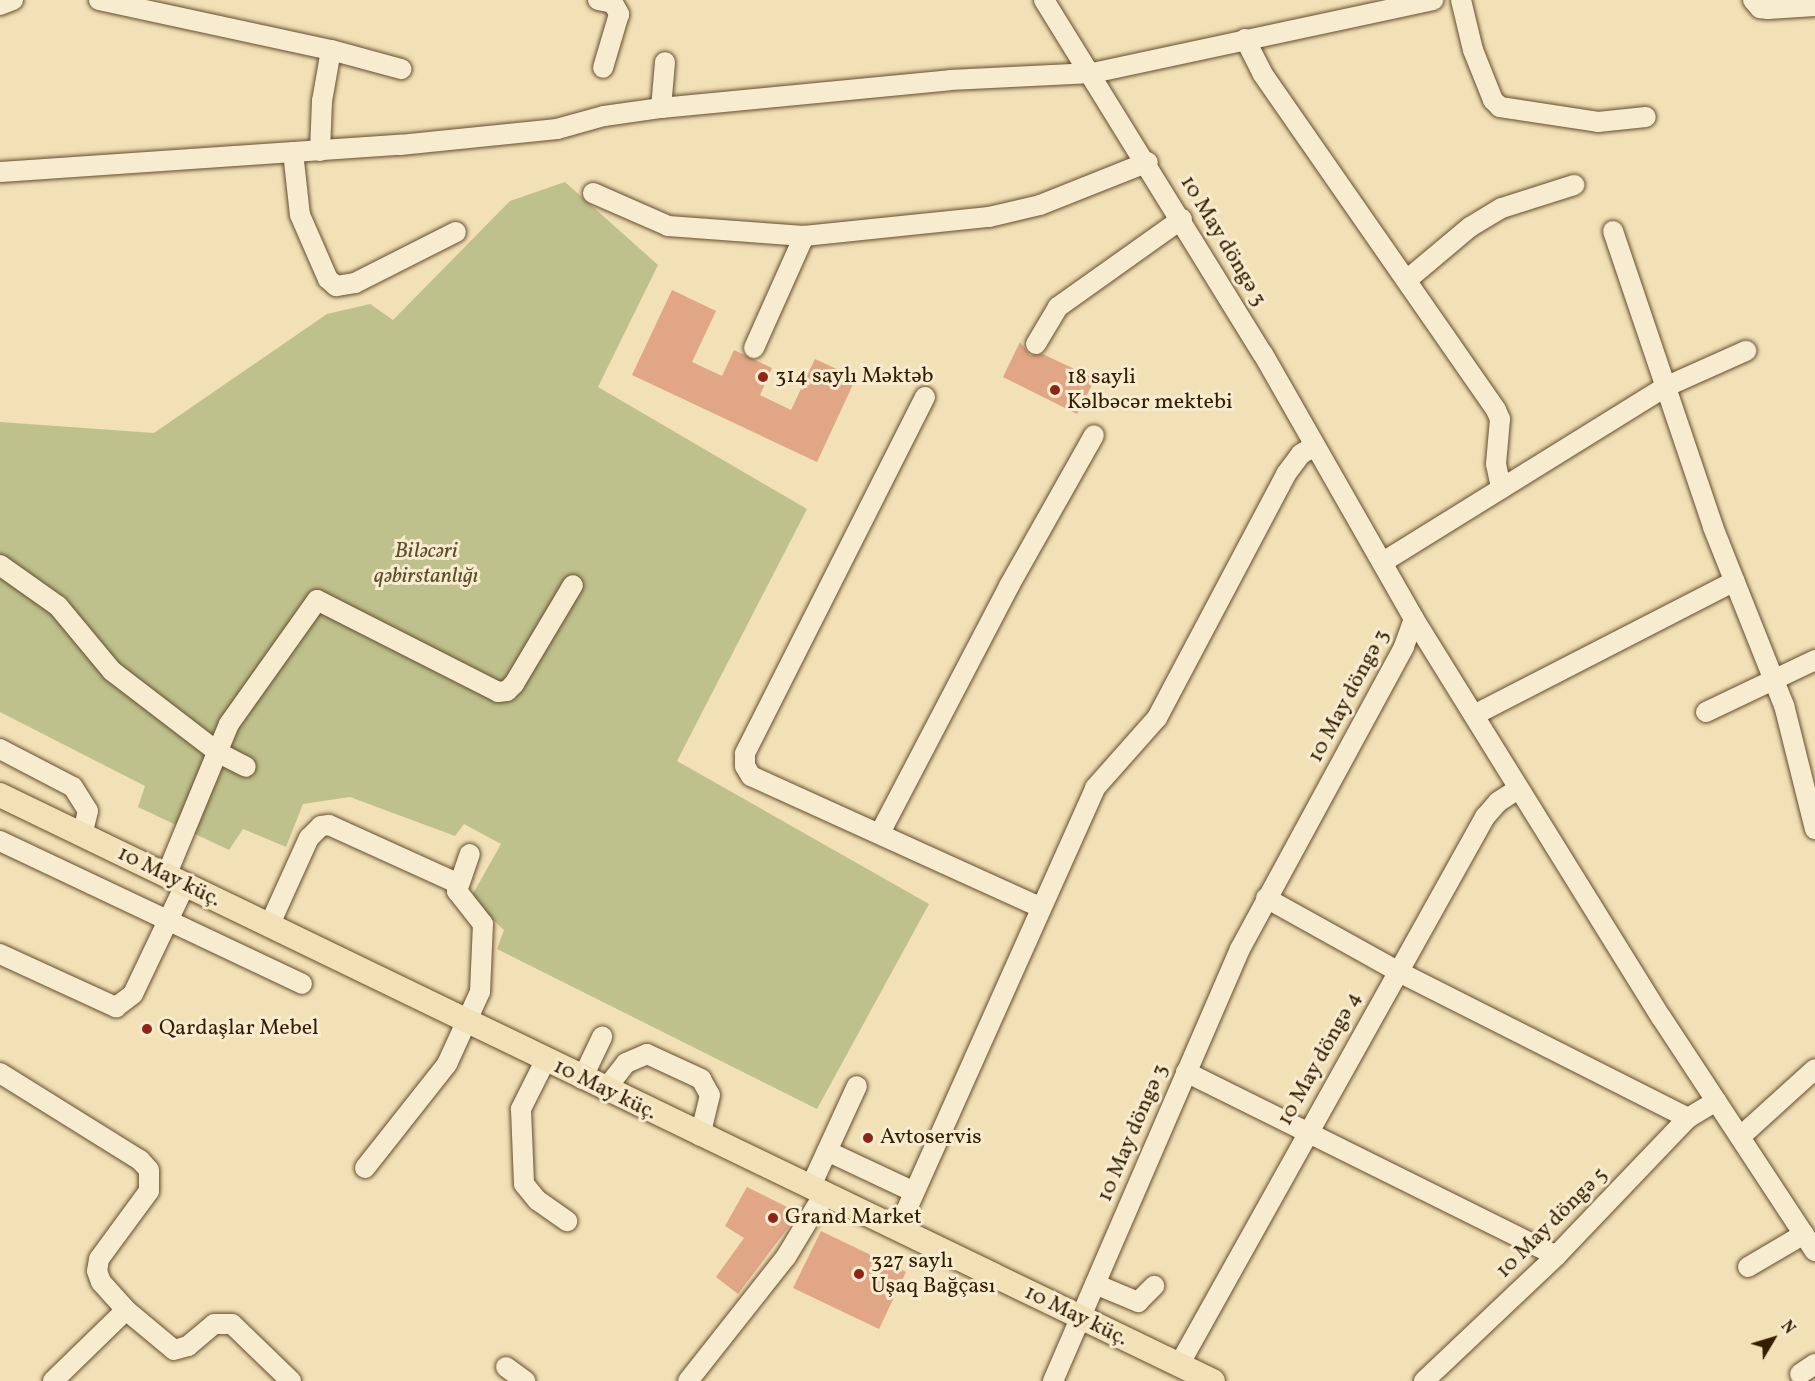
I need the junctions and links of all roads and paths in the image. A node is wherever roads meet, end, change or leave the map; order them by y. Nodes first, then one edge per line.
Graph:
1 (13, 0) edge
2 (99, 0) edge
3 (1044, 0) edge
4 (1433, 0) edge
5 (1461, 0) edge
6 (1753, 0) edge
7 (603, 1) edge
8 (0, 5) edge
9 (1815, 6) edge
10 (1245, 39) junction
11 (331, 50) junction
12 (665, 62) dead end
13 (603, 68) dead end
14 (401, 69) dead end
15 (1093, 73) junction
16 (661, 108) junction
17 (1646, 117) dead end
18 (320, 151) junction
19 (293, 152) junction
20 (1148, 162) junction
21 (0, 172) edge
22 (1574, 185) dead end
23 (593, 193) dead end
24 (1182, 219) junction
25 (1613, 231) dead end
26 (456, 232) dead end
27 (804, 236) junction
28 (1408, 279) junction
29 (1036, 344) dead end
30 (754, 348) dead end
31 (1746, 351) dead end
32 (1665, 387) junction
33 (925, 397) dead end
34 (1094, 435) dead end
35 (1316, 446) junction
36 (1501, 488) junction
37 (1383, 562) junction
38 (0, 565) edge
39 (1735, 581) junction
40 (573, 585) dead end
41 (1414, 619) junction
42 (1815, 660) edge
43 (1774, 680) junction
44 (1706, 712) dead end
45 (1474, 715) junction
46 (0, 749) edge
47 (219, 753) junction
48 (246, 767) dead end
49 (1518, 789) junction
50 (0, 795) edge
51 (1815, 829) edge
52 (880, 832) junction
53 (82, 835) junction
54 (0, 841) edge
55 (470, 854) dead end
56 (176, 881) junction
57 (457, 883) junction
58 (1266, 898) junction
59 (1040, 907) junction
60 (167, 921) junction
61 (269, 926) junction
62 (0, 954) edge
63 (1397, 971) junction
64 (302, 984) dead end
65 (469, 1023) junction
66 (602, 1037) dead end
67 (545, 1061) junction
68 (1815, 1070) edge
69 (1186, 1072) junction
70 (0, 1073) edge
71 (582, 1078) junction
72 (857, 1086) dead end
73 (605, 1090) junction
74 (1716, 1101) junction
75 (1688, 1118) junction
76 (1308, 1131) junction
77 (700, 1136) junction
78 (1740, 1137) junction
79 (827, 1151) junction
80 (365, 1168) dead end
81 (817, 1191) junction
82 (914, 1192) junction
83 (567, 1221) dead end
84 (898, 1229) junction
85 (1804, 1234) junction
86 (1815, 1251) edge
87 (1556, 1256) junction
88 (1748, 1267) dead end
89 (1095, 1284) junction
90 (1154, 1286) dead end
91 (126, 1310) junction
92 (1080, 1318) junction
93 (1179, 1365) junction
94 (506, 1367) dead end
95 (53, 1381) edge
96 (291, 1381) edge
97 (525, 1381) edge
98 (688, 1381) edge
99 (1053, 1381) edge
100 (1213, 1381) edge
101 (1424, 1381) edge

1 - 8 street
2 - 11 street
3 - 15 street, 10 May döngə 3
4 - 10 street
5 - 17 street
6 - 9 street
7 - 13 street
10 - 15 street
10 - 28 street
11 - 14 street
11 - 18 street
12 - 16 street
15 - 16 street
15 - 20 street, 10 May döngə 3
16 - 18 street
18 - 19 street
19 - 21 street
19 - 26 street
20 - 24 street, 10 May döngə 3
20 - 27 street
22 - 28 street
23 - 27 street
24 - 29 street
24 - 35 street, 10 May döngə 3
25 - 32 street
27 - 30 street
28 - 36 street
31 - 32 street
32 - 36 street
32 - 39 street
33 - 52 street
34 - 52 street
35 - 37 street, 10 May döngə 3
35 - 59 street
36 - 37 street
37 - 41 street, 10 May döngə 3
38 - 47 street
39 - 43 street
39 - 45 street
40 - 47 street
41 - 45 street
41 - 58 street, 10 May döngə 3
42 - 43 street
43 - 44 street
43 - 51 street
45 - 49 street
46 - 53 street
47 - 48 street
47 - 56 street
49 - 63 street, 10 May döngə 4
49 - 74 street
50 - 53 main road, 10 May küç.
52 - 59 street
53 - 56 main road, 10 May küç.
54 - 60 street
55 - 57 street
56 - 60 street
56 - 61 main road, 10 May küç.
57 - 61 street
57 - 65 street
58 - 63 street
58 - 69 street, 10 May döngə 3
59 - 82 street
60 - 62 street
60 - 64 street
61 - 65 main road, 10 May küç.
63 - 75 street
63 - 76 street, 10 May döngə 4
65 - 67 main road, 10 May küç.
65 - 80 street
66 - 71 street
67 - 71 main road, 10 May küç.
67 - 83 street
68 - 78 street
69 - 76 street
69 - 89 street, 10 May döngə 3
70 - 91 street
71 - 73 main road, 10 May küç.
72 - 79 street
73 - 77 main road, 10 May küç.
73 - 77 street
74 - 75 street, 10 May döngə 5
74 - 78 street
75 - 87 street, 10 May döngə 5
76 - 87 street
76 - 93 street, 10 May döngə 4
77 - 81 main road, 10 May küç.
78 - 85 street
79 - 81 street
79 - 82 street
81 - 84 main road, 10 May küç.
81 - 98 street
82 - 84 street
84 - 92 main road, 10 May küç.
85 - 86 street
85 - 88 street
87 - 101 street, 10 May döngə 5
89 - 90 street
89 - 92 street, 10 May döngə 3
91 - 95 street
91 - 96 street
92 - 93 main road, 10 May küç.
92 - 99 street, 10 May döngə 3
93 - 100 main road, 10 May küç.
94 - 97 street

